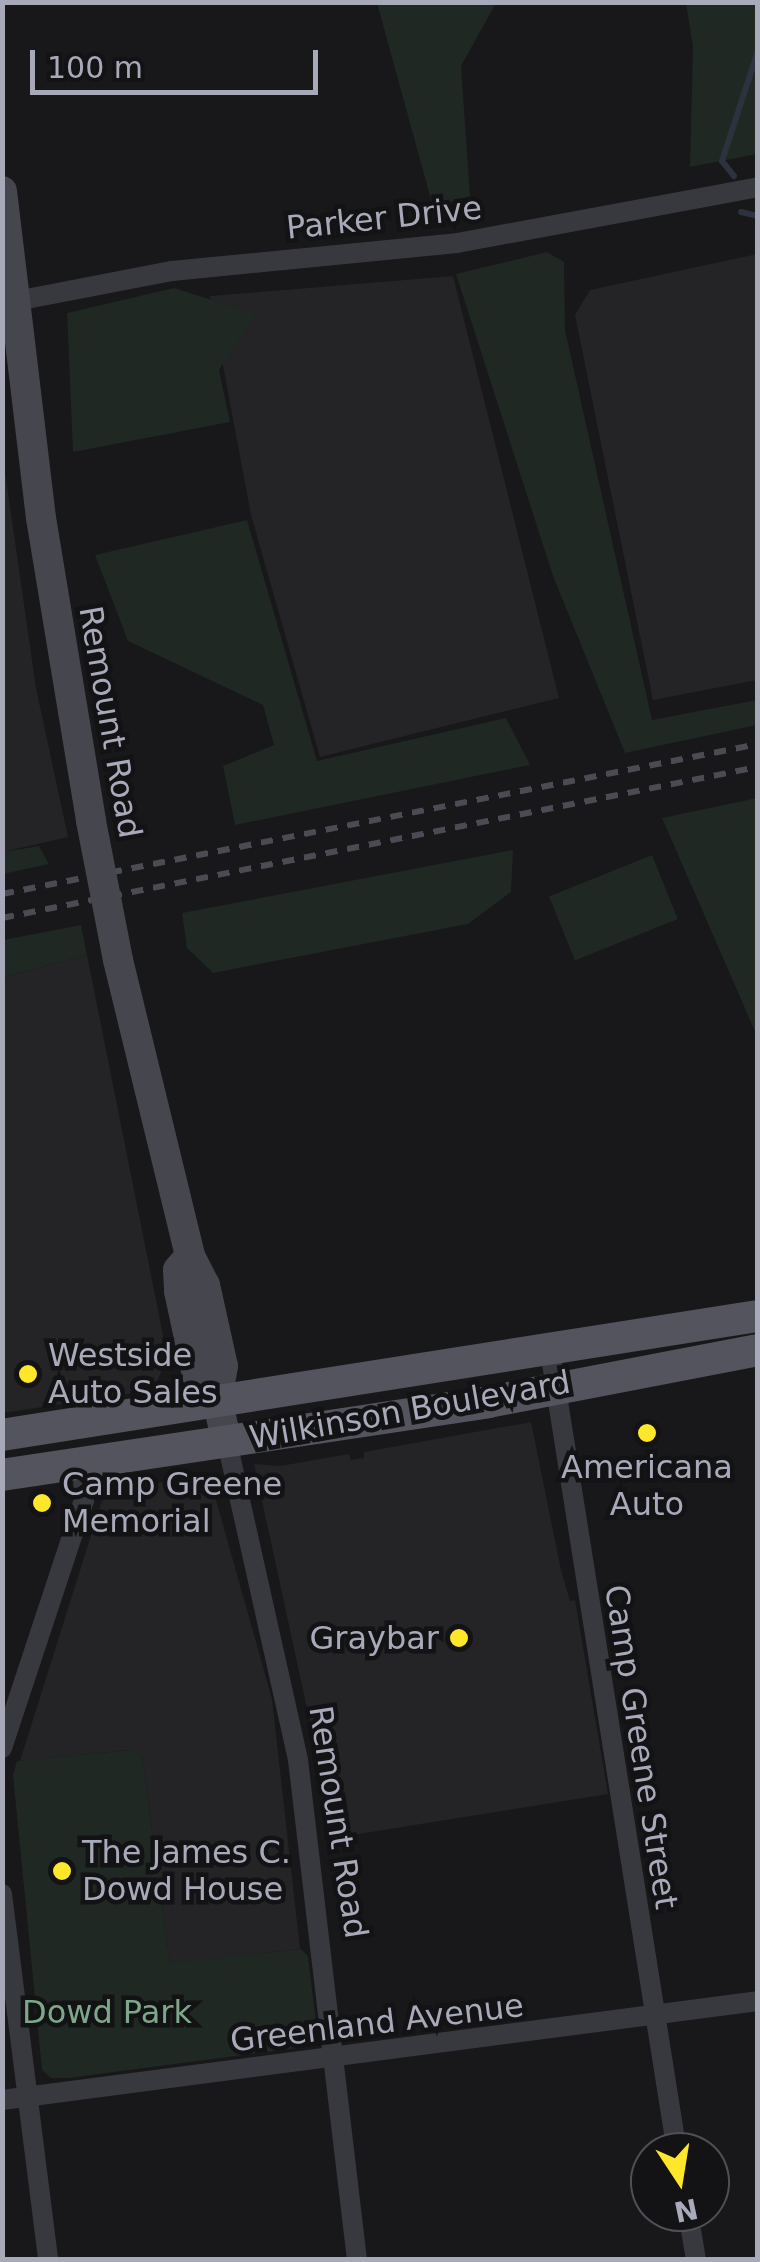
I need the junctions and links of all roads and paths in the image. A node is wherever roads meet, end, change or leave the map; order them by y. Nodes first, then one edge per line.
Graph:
1 (758, 187) edge
2 (2, 191) edge
3 (16, 301) junction
4 (12, 359) edge
5 (758, 1316) edge
6 (758, 1350) edge
7 (550, 1351) junction
8 (556, 1384) junction
9 (217, 1400) junction
10 (2, 1435) edge
11 (226, 1442) junction
12 (83, 1465) junction
13 (2, 1475) edge
14 (2, 1748) edge
15 (2, 1894) edge
16 (758, 2001) edge
17 (653, 2017) junction
18 (335, 2060) junction
19 (26, 2097) junction
20 (2, 2100) edge
21 (673, 2132) edge
22 (691, 2232) edge
23 (48, 2260) edge
24 (356, 2260) edge
25 (696, 2260) edge

1 - 3 street, Parker Drive
2 - 3 main road, Remount Road
3 - 4 main road, Remount Road
4 - 9 main road, Remount Road, bridge
5 - 7 main road, Wilkinson Boulevard
6 - 8 main road, Wilkinson Boulevard
7 - 8 street, Camp Greene Street
7 - 9 main road, Wilkinson Boulevard
8 - 11 main road, Wilkinson Boulevard
8 - 17 street, Camp Greene Street
9 - 10 main road, Wilkinson Boulevard
9 - 11 main road, Remount Road
11 - 12 main road, Wilkinson Boulevard
11 - 18 street, Remount Road
12 - 13 main road, Wilkinson Boulevard
12 - 14 street
15 - 19 street
16 - 17 street, Greenland Avenue
17 - 18 street, Greenland Avenue
17 - 21 street, Camp Greene Street
18 - 19 street, Greenland Avenue
18 - 24 street, Remount Road
19 - 20 street, Greenland Avenue
19 - 23 street
22 - 25 street

